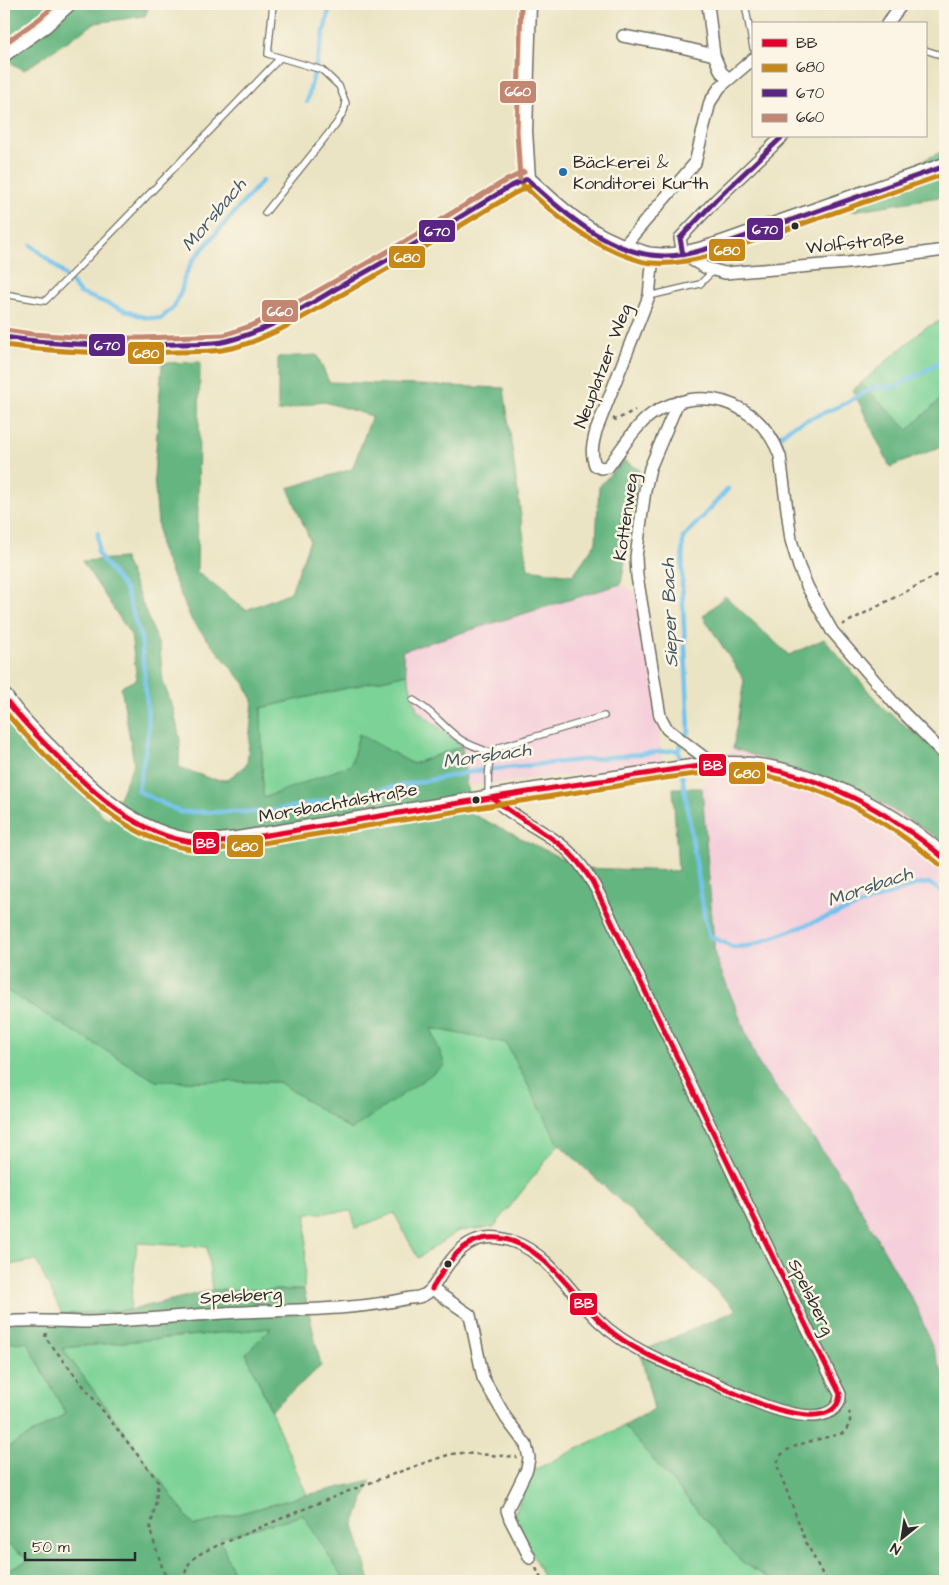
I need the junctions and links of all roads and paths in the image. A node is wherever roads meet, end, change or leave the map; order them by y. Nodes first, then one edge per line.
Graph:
1 (67, 4) edge
2 (273, 4) edge
3 (528, 4) edge
4 (708, 4) edge
5 (745, 4) edge
6 (902, 4) edge
7 (888, 22) edge
8 (623, 36) dead end
9 (752, 42) edge
10 (926, 50) edge
11 (4, 54) edge
12 (714, 55) junction
13 (944, 56) dead end
14 (280, 58) junction
15 (752, 59) edge
16 (728, 78) junction
17 (781, 138) edge
18 (945, 166) edge
19 (527, 179) junction
20 (265, 213) dead end
21 (623, 247) junction
22 (945, 250) edge
23 (683, 255) junction
24 (653, 256) junction
25 (713, 271) junction
26 (4, 294) edge
27 (649, 296) junction
28 (4, 337) edge
29 (678, 402) junction
30 (945, 572) edge
31 (832, 631) junction
32 (4, 697) edge
33 (413, 700) dead end
34 (604, 716) dead end
35 (492, 753) junction
36 (945, 755) edge
37 (721, 765) junction
38 (490, 798) junction
39 (945, 859) edge
40 (432, 1289) junction
41 (50, 1320) junction
42 (4, 1322) edge
43 (840, 1401) junction
44 (529, 1458) junction
45 (530, 1558) dead end
46 (171, 1581) edge
47 (184, 1581) edge
48 (826, 1581) edge

1 - 11 main road
2 - 14 lane
3 - 19 main road
4 - 12 street
5 - 9 lane
6 - 7 street
8 - 12 street
10 - 13 lane
12 - 16 street
14 - 20 lane
14 - 26 lane
15 - 16 street
16 - 21 street
17 - 23 street
18 - 23 main road
19 - 21 main road
19 - 28 main road
21 - 24 main road
22 - 25 street, Wolfstraße
23 - 24 main road
23 - 25 street, Wolfstraße
24 - 27 street, Neuplatzer Weg
25 - 27 lane
27 - 29 street, Neuplatzer Weg
29 - 31 street, Neuplatzer Weg
29 - 37 street, Kottenweg
30 - 31 path
31 - 36 street, Neuplatzer Weg
32 - 38 main road, Morsbachtalstraße
33 - 35 lane
34 - 35 lane
35 - 38 lane
37 - 38 main road, Morsbachtalstraße
37 - 39 main road, Morsbachtalstraße
38 - 43 street, Spelsberg
40 - 41 street, Spelsberg
40 - 43 street
40 - 44 street
41 - 42 street, Spelsberg
41 - 46 path
43 - 48 path
44 - 45 street
44 - 47 path

